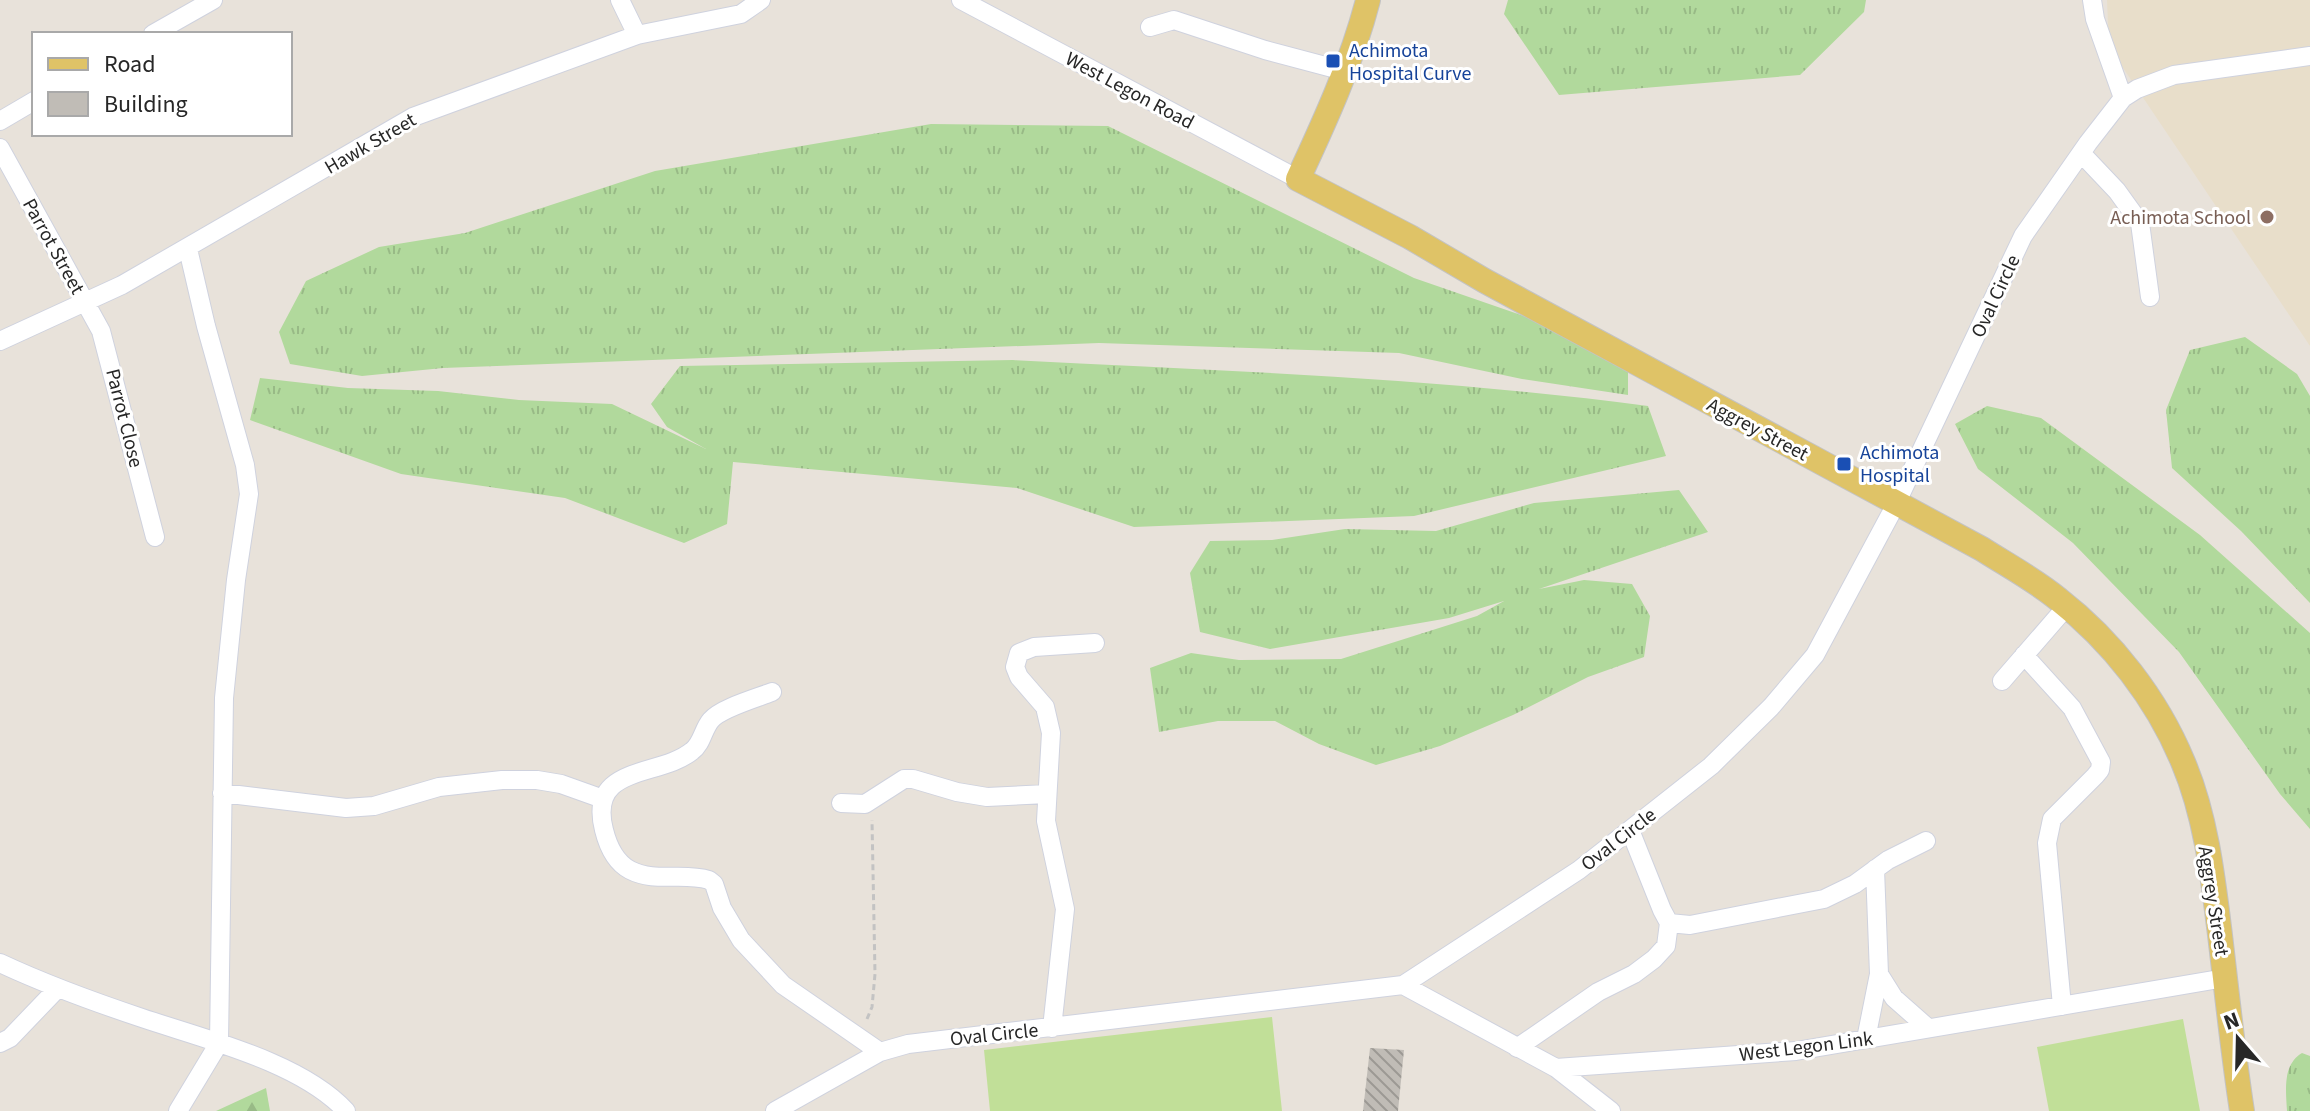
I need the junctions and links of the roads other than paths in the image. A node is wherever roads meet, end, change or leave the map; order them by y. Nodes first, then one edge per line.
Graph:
1 (213, 0) edge
2 (620, 0) edge
3 (761, 0) edge
4 (961, 0) edge
5 (1004, 0) edge
6 (1368, 0) edge
7 (2092, 0) edge
8 (995, 17) junction
9 (1150, 27) dead end
10 (157, 32) edge
11 (637, 35) junction
12 (2310, 56) edge
13 (1344, 71) junction
14 (2123, 98) junction
15 (32, 102) edge
16 (0, 121) edge
17 (0, 148) edge
18 (2081, 153) junction
19 (1298, 179) junction
20 (188, 249) junction
21 (2150, 297) dead end
22 (85, 301) junction
23 (0, 341) edge
24 (1896, 504) junction
25 (155, 537) dead end
26 (2067, 606) junction
27 (1095, 643) dead end
28 (2024, 655) junction
29 (2002, 681) dead end
30 (772, 692) dead end
31 (222, 793) junction
32 (1047, 794) junction
33 (603, 799) junction
34 (841, 803) dead end
35 (1630, 830) junction
36 (1926, 841) dead end
37 (1875, 869) junction
38 (1669, 923) junction
39 (0, 963) edge
40 (1879, 974) junction
41 (2225, 978) junction
42 (1403, 985) junction
43 (57, 989) junction
44 (2062, 1006) junction
45 (1052, 1028) junction
46 (1928, 1028) junction
47 (1866, 1039) junction
48 (0, 1043) edge
49 (219, 1043) junction
50 (1517, 1048) junction
51 (880, 1052) junction
52 (1556, 1068) junction
53 (178, 1111) edge
54 (346, 1111) edge
55 (775, 1111) edge
56 (1611, 1111) edge
57 (2242, 1111) edge

1 - 10 street
2 - 11 street
3 - 11 street, Hawk Street
4 - 8 street, West Legon Road
5 - 8 street
6 - 13 main road
7 - 14 street
8 - 19 street, West Legon Road
9 - 13 street
11 - 20 street, Hawk Street
12 - 14 street
13 - 19 main road
14 - 18 street, Oval Circle
15 - 16 street
17 - 22 street, Parrot Street
18 - 21 street
18 - 24 street, Oval Circle
19 - 24 main road, Aggrey Street
20 - 22 street, Hawk Street
20 - 31 street
22 - 23 street, Hawk Street
22 - 25 street, Parrot Close
24 - 26 main road, Aggrey Street
24 - 35 street, Oval Circle
26 - 28 street
26 - 41 main road, Aggrey Street
27 - 32 street
28 - 29 street
28 - 44 street
30 - 33 street
31 - 33 street
31 - 49 street
32 - 34 street
32 - 45 street
33 - 51 street
35 - 38 street
35 - 42 street, Oval Circle
36 - 37 street
37 - 38 street
37 - 40 street
38 - 50 street
39 - 43 street
40 - 46 street
40 - 47 street
41 - 44 street, West Legon Link
41 - 57 main road, Aggrey Street
42 - 45 street, Oval Circle
42 - 50 street
43 - 48 street
43 - 49 street
44 - 46 street, West Legon Link
45 - 51 street, Oval Circle
46 - 47 street, West Legon Link
47 - 52 street, West Legon Link
49 - 53 street
49 - 54 street
50 - 52 street
51 - 55 street, Oval Circle
52 - 56 street

